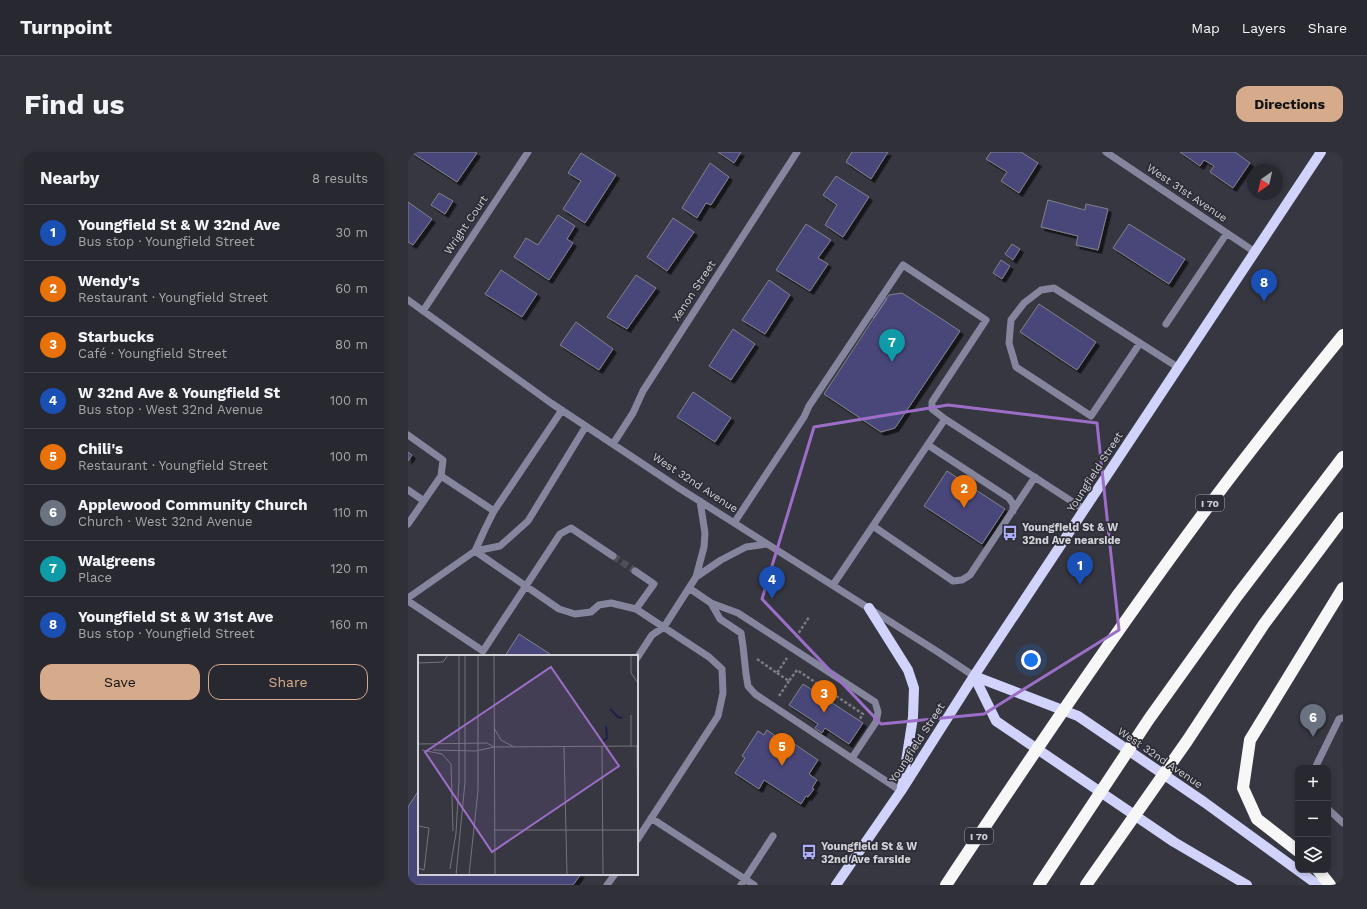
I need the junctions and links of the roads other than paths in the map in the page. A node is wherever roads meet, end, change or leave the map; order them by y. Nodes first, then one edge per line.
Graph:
1 (528, 152) edge
2 (797, 152) edge
3 (1106, 152) edge
4 (1320, 152) edge
5 (1227, 233) junction
6 (1255, 252) junction
7 (408, 300) edge
8 (423, 311) junction
9 (1166, 324) dead end
10 (1343, 335) edge
11 (1140, 343) junction
12 (1179, 368) junction
13 (562, 410) junction
14 (945, 419) junction
15 (586, 426) junction
16 (408, 436) edge
17 (614, 444) junction
18 (928, 444) junction
19 (1343, 457) edge
20 (441, 476) junction
21 (1035, 477) junction
22 (408, 490) edge
23 (424, 501) junction
24 (700, 501) junction
25 (1085, 510) junction
26 (1012, 511) junction
27 (494, 512) junction
28 (1343, 518) edge
29 (734, 523) junction
30 (408, 524) edge
31 (872, 526) junction
32 (767, 544) junction
33 (475, 551) junction
34 (613, 556) tunnel mouth
35 (635, 571) tunnel mouth
36 (696, 577) junction
37 (833, 585) junction
38 (526, 587) junction
39 (689, 588) junction
40 (1343, 588) edge
41 (408, 600) edge
42 (711, 603) junction
43 (869, 608) junction
44 (636, 609) junction
45 (664, 627) junction
46 (638, 656) edge
47 (974, 676) junction
48 (1343, 718) edge
49 (852, 758) junction
50 (1316, 765) edge
51 (901, 791) junction
52 (1331, 812) edge
53 (651, 818) junction
54 (1343, 823) edge
55 (773, 836) dead end
56 (638, 838) edge
57 (1295, 848) edge
58 (1320, 873) edge
59 (614, 875) edge
60 (743, 882) edge
61 (607, 885) edge
62 (754, 885) edge
63 (836, 885) edge
64 (946, 885) edge
65 (1039, 885) edge
66 (1086, 885) edge
67 (1247, 885) edge
68 (1318, 885) edge
69 (1330, 885) edge

1 - 8 street, Wright Court
2 - 17 street, Xenon Street
3 - 5 street, West 31st Avenue
4 - 6 main road, Youngfield Street
5 - 6 street, West 31st Avenue
5 - 9 street
6 - 12 main road, Youngfield Street
7 - 8 street, West 32nd Avenue
8 - 13 street, West 32nd Avenue
10 - 64 highway, I 70
11 - 11 street
11 - 12 street
12 - 25 main road, Youngfield Street
13 - 15 street, West 32nd Avenue
13 - 27 street
14 - 18 street
14 - 21 street
14 - 29 street
15 - 17 street, West 32nd Avenue
15 - 33 street
16 - 20 street
17 - 24 street, West 32nd Avenue
18 - 26 street
18 - 31 street
19 - 65 highway
20 - 23 street
20 - 27 street
21 - 25 street
21 - 26 street
22 - 23 street
23 - 30 street
24 - 29 street, West 32nd Avenue
24 - 36 street
25 - 47 main road, Youngfield Street
26 - 31 street
27 - 33 street
28 - 66 highway
29 - 32 street, West 32nd Avenue
31 - 37 street
32 - 36 street
32 - 37 street, West 32nd Avenue
33 - 38 street
33 - 41 street
34 - 38 street
35 - 44 street
36 - 39 street
37 - 43 street, West 32nd Avenue
38 - 41 street
38 - 44 street
39 - 42 street
39 - 45 street
40 - 57 highway
42 - 49 street
42 - 49 street
43 - 47 street, West 32nd Avenue
43 - 51 main road
44 - 45 street
45 - 46 street
45 - 53 street
47 - 51 main road, Youngfield Street
47 - 67 main road
47 - 68 main road, West 32nd Avenue
48 - 50 street
49 - 51 street
51 - 63 main road, Youngfield Street
52 - 54 street
53 - 56 street
53 - 60 street
55 - 60 street
58 - 69 highway
59 - 61 street
60 - 62 street

